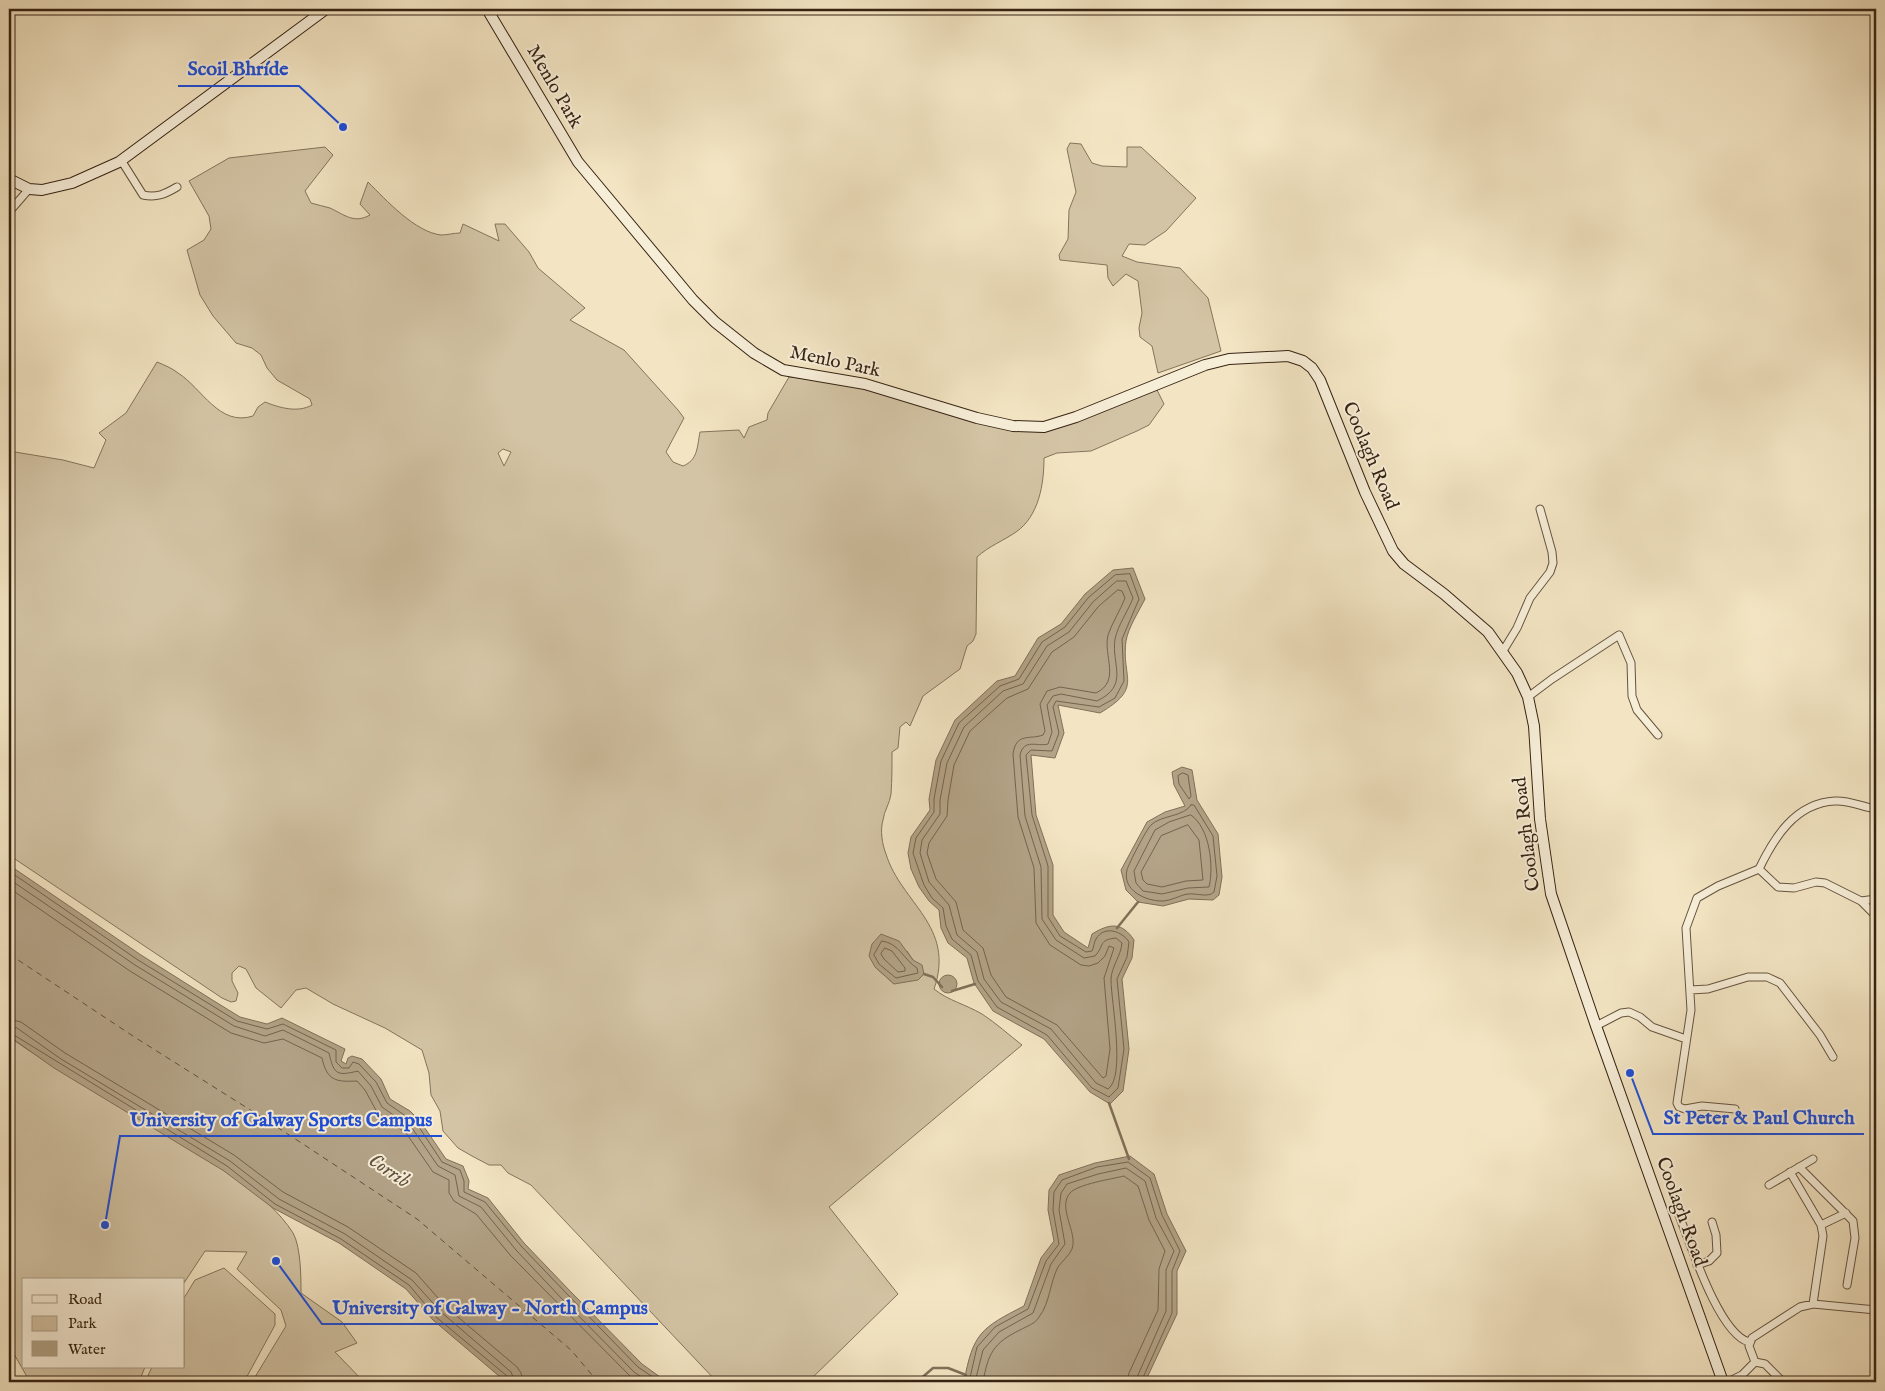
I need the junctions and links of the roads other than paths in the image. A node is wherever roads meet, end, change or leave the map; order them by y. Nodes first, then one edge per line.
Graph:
1 (326, 9) edge
2 (487, 9) edge
3 (121, 160) junction
4 (9, 179) edge
5 (177, 187) dead end
6 (29, 189) junction
7 (9, 212) edge
8 (1303, 361) joint
9 (1540, 509) dead end
10 (1503, 651) junction
11 (1528, 698) junction
12 (1658, 735) dead end
13 (1876, 810) edge
14 (1759, 869) junction
15 (1876, 899) edge
16 (1861, 901) junction
17 (1876, 916) edge
18 (1690, 990) junction
19 (1596, 1026) junction
20 (1686, 1039) junction
21 (1833, 1056) dead end
22 (1736, 1109) dead end
23 (1813, 1159) dead end
24 (1799, 1167) junction
25 (1790, 1172) junction
26 (1769, 1185) dead end
27 (1677, 1210) dead end
28 (1846, 1213) junction
29 (1712, 1222) dead end
30 (1820, 1224) junction
31 (1697, 1265) junction
32 (1846, 1285) dead end
33 (1812, 1304) junction
34 (1876, 1310) edge
35 (1749, 1342) junction
36 (1755, 1362) junction
37 (1724, 1382) edge
38 (1728, 1382) edge
39 (1783, 1382) edge

1 - 3 street
2 - 8 street, Menlo Park
3 - 5 street
3 - 6 street
4 - 6 street
6 - 7 street
8 - 10 street, Coolagh Road
9 - 10 street
10 - 11 street, Coolagh Road
11 - 12 street
11 - 19 street, Coolagh Road
13 - 14 street
14 - 16 street
14 - 18 street
15 - 16 street
16 - 17 street
18 - 20 street
18 - 21 street
19 - 20 street
19 - 37 street, Coolagh Road
20 - 22 street
23 - 24 street
24 - 25 street
24 - 28 street
25 - 26 street
25 - 30 street
27 - 31 street
28 - 30 street
28 - 32 street
29 - 31 street
30 - 33 street
31 - 35 street
33 - 34 street
33 - 35 street
35 - 36 street
36 - 38 street
36 - 39 street

